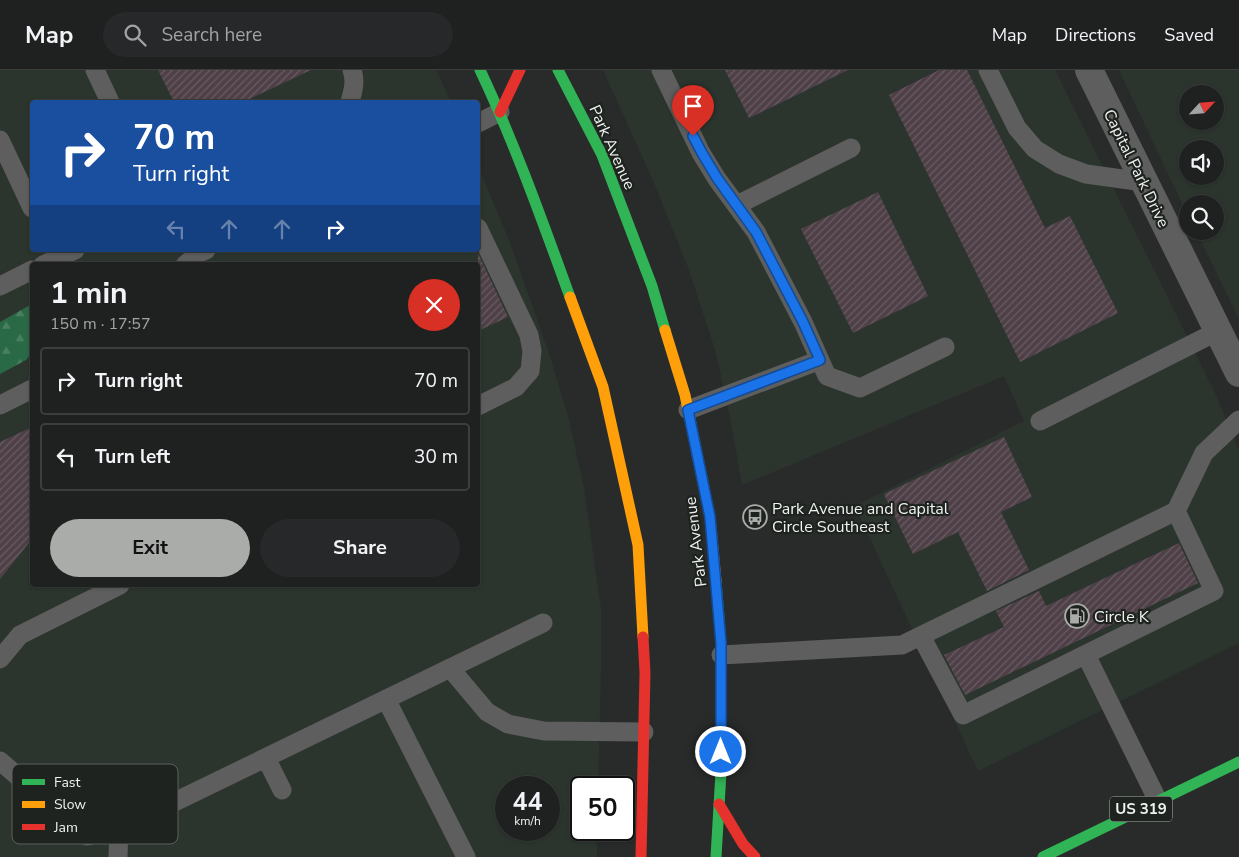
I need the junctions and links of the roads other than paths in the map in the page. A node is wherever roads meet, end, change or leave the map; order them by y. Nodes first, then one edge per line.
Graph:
1 (95, 70) edge
2 (352, 70) edge
3 (480, 70) edge
4 (520, 70) edge
5 (661, 70) edge
6 (988, 70) edge
7 (1089, 70) edge
8 (566, 73) edge
9 (109, 100) edge
10 (351, 100) edge
11 (500, 112) junction
12 (480, 122) edge
13 (0, 140) edge
14 (851, 148) dead end
15 (1144, 182) junction
16 (30, 204) edge
17 (737, 205) junction
18 (480, 232) edge
19 (68, 252) edge
20 (201, 252) edge
21 (51, 258) edge
22 (188, 262) edge
23 (30, 271) edge
24 (0, 286) edge
25 (1218, 331) junction
26 (945, 347) dead end
27 (820, 360) junction
28 (1239, 373) edge
29 (30, 390) edge
30 (480, 405) edge
31 (0, 406) edge
32 (688, 410) junction
33 (1040, 420) dead end
34 (1239, 420) edge
35 (1176, 511) junction
36 (116, 587) edge
37 (543, 623) dead end
38 (921, 636) junction
39 (1086, 654) junction
40 (722, 655) junction
41 (0, 659) edge
42 (450, 668) junction
43 (386, 699) junction
44 (644, 732) junction
45 (266, 758) junction
46 (0, 762) edge
47 (1239, 762) edge
48 (12, 772) edge
49 (282, 790) dead end
50 (178, 801) edge
51 (1158, 801) junction
52 (719, 804) junction
53 (118, 844) edge
54 (118, 857) edge
55 (466, 857) edge
56 (641, 857) edge
57 (716, 857) edge
58 (755, 857) edge
59 (1043, 857) edge

1 - 9 lane
2 - 10 lane
3 - 11 main road
4 - 11 main road
5 - 17 lane
6 - 15 lane
7 - 15 street, Capital Park Drive
8 - 32 main road, Park Avenue
11 - 12 lane
11 - 44 main road
13 - 16 lane
14 - 17 lane
15 - 25 street, Capital Park Drive
17 - 27 lane
18 - 30 lane
19 - 21 lane
20 - 22 lane
23 - 24 lane
25 - 28 street, Capital Park Drive
25 - 33 lane
26 - 27 lane
27 - 32 lane
29 - 31 lane
32 - 40 main road, Park Avenue
34 - 35 lane
35 - 38 lane
35 - 39 lane
36 - 41 lane
37 - 42 lane
38 - 39 lane
38 - 40 lane
39 - 51 lane
40 - 52 main road, Park Avenue
42 - 43 lane
42 - 44 lane
43 - 45 lane
43 - 55 lane
44 - 56 main road
45 - 49 lane
45 - 50 lane
46 - 48 lane
47 - 51 main road, US 319
51 - 59 main road, US 319
52 - 57 main road, Park Avenue
52 - 58 main road
53 - 54 lane

